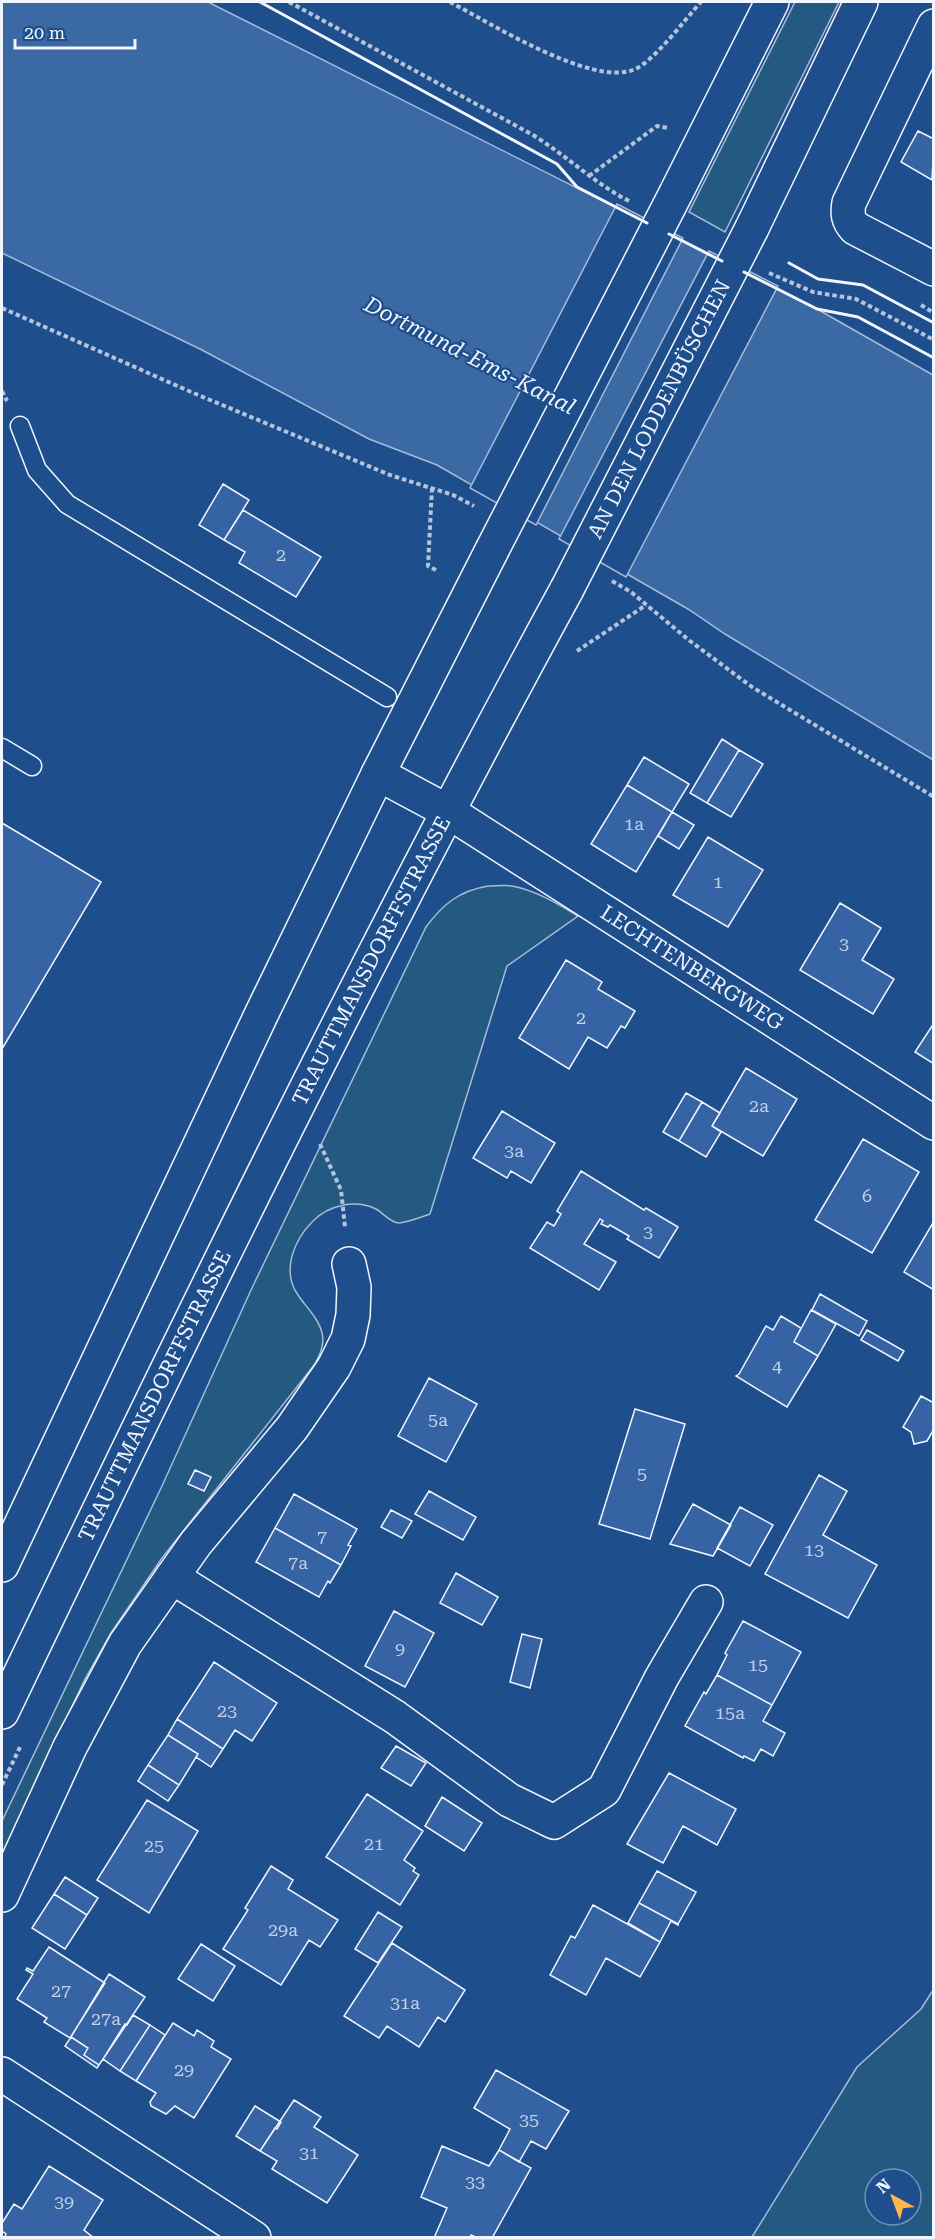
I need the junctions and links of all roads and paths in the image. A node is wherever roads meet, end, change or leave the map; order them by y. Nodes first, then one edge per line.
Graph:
1 (289, 2) edge
2 (450, 2) edge
3 (701, 2) edge
4 (772, 2) edge
5 (861, 2) edge
6 (933, 26) edge
7 (502, 117) dead end
8 (676, 130) dead end
9 (589, 176) dead end
10 (933, 269) edge
11 (20, 426) dead end
12 (432, 488) dead end
13 (428, 566) dead end
14 (646, 604) dead end
15 (574, 653) dead end
16 (387, 697) dead end
17 (2, 748) edge
18 (32, 766) dead end
19 (378, 774) junction
20 (449, 812) junction
21 (933, 1123) edge
22 (315, 1135) dead end
23 (341, 1190) dead end
24 (349, 1264) dead end
25 (2, 1565) edge
26 (172, 1576) junction
27 (706, 1602) dead end
28 (2, 1712) edge
29 (2, 1895) edge
30 (2, 2074) edge
31 (254, 2238) edge

1 - 7 path
2 - 3 path
4 - 19 main road, bridge
5 - 20 main road, AN DEN LODDENBÜSCHEN, bridge
6 - 10 main road
8 - 9 path
11 - 16 lane
12 - 13 path
14 - 15 path
17 - 18 lane
19 - 20 main road, TRAUTTMANSDORFFSTRASSE
19 - 25 main road
20 - 21 main road, LECHTENBERGWEG
20 - 28 main road, TRAUTTMANSDORFFSTRASSE
22 - 23 path
24 - 26 main road
26 - 27 main road
26 - 29 main road
30 - 31 main road

